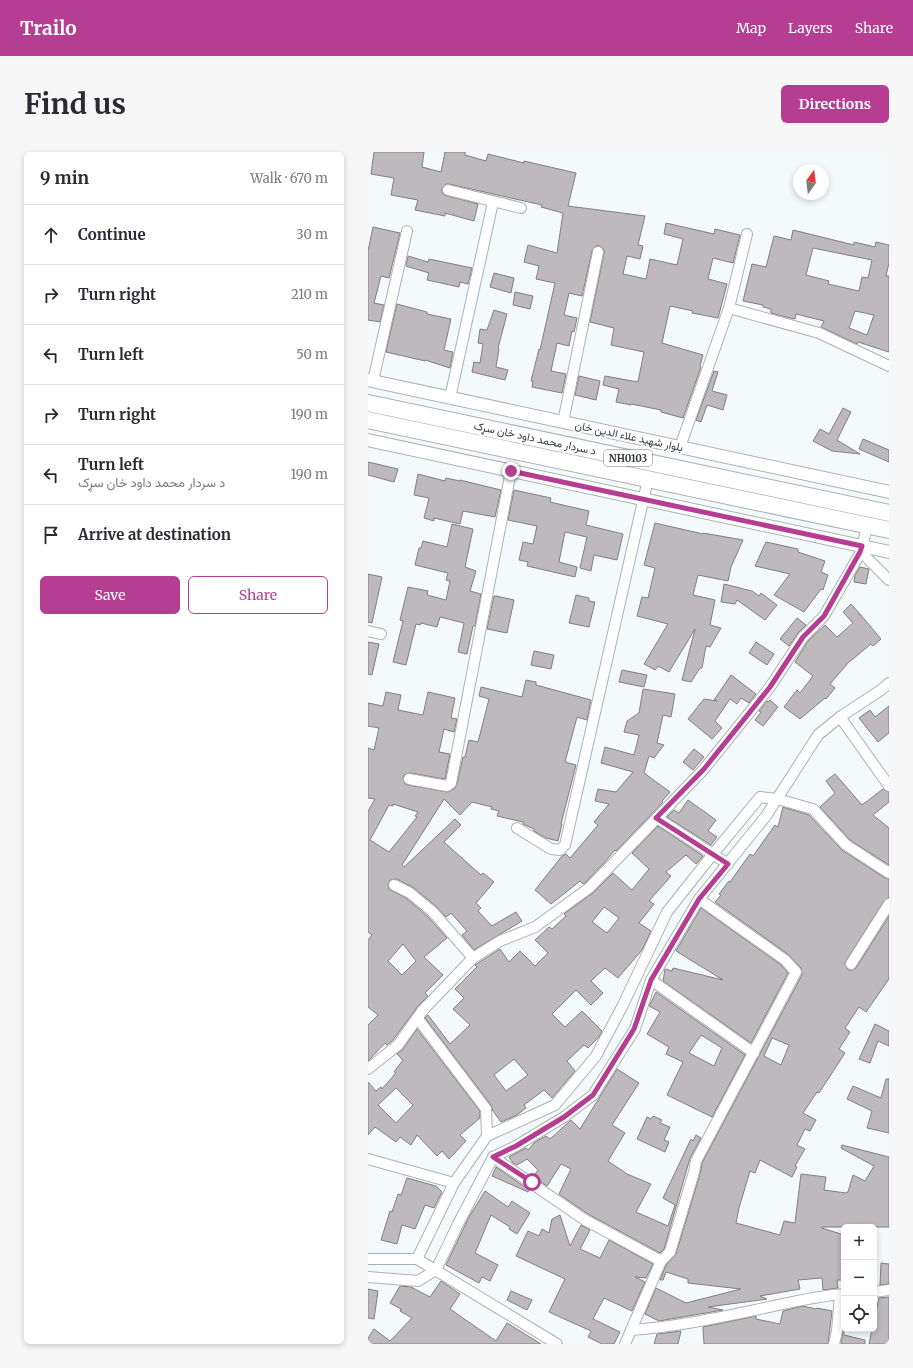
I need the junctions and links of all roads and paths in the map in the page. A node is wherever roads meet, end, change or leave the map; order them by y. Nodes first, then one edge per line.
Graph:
1 (448, 190) dead end
2 (492, 202) junction
3 (521, 208) dead end
4 (407, 231) dead end
5 (747, 234) dead end
6 (598, 252) dead end
7 (729, 308) junction
8 (889, 366) edge
9 (371, 381) edge
10 (450, 398) junction
11 (368, 403) edge
12 (368, 420) edge
13 (563, 422) junction
14 (368, 440) edge
15 (680, 447) junction
16 (511, 471) junction
17 (648, 479) junction
18 (889, 492) edge
19 (644, 499) junction
20 (889, 513) edge
21 (867, 526) junction
22 (889, 530) edge
23 (861, 549) junction
24 (889, 552) edge
25 (889, 580) edge
26 (368, 631) edge
27 (381, 634) dead end
28 (889, 683) edge
29 (840, 717) junction
30 (409, 779) dead end
31 (889, 786) edge
32 (777, 799) junction
33 (656, 818) junction
34 (517, 828) dead end
35 (713, 854) junction
36 (728, 864) junction
37 (889, 873) edge
38 (394, 885) dead end
39 (699, 899) junction
40 (889, 904) edge
41 (473, 958) junction
42 (851, 964) dead end
43 (651, 980) junction
44 (418, 1019) junction
45 (754, 1053) junction
46 (368, 1069) edge
47 (487, 1136) junction
48 (493, 1157) junction
49 (368, 1159) edge
50 (454, 1183) junction
51 (368, 1259) edge
52 (417, 1259) junction
53 (661, 1261) junction
54 (436, 1270) junction
55 (368, 1277) edge
56 (889, 1290) edge
57 (877, 1292) edge
58 (841, 1294) edge
59 (842, 1296) edge
60 (631, 1330) junction
61 (557, 1344) edge
62 (625, 1344) edge
63 (834, 1344) edge

1 - 2 street
2 - 3 street
2 - 10 street
4 - 9 street
5 - 7 street
6 - 13 street
7 - 8 street
7 - 15 street
9 - 10 street, بلوار شهید علاء الدین خان
10 - 13 street, بلوار شهید علاء الدین خان
11 - 20 highway, د سردار محمد داود خان سړک / NH0103
12 - 17 highway, د سردار محمد داود خان سړک / NH0103
13 - 15 street, بلوار شهید علاء الدین خان
14 - 16 street
15 - 18 street, بلوار شهید علاء الدین خان
16 - 19 street
16 - 30 street
17 - 19 street
17 - 21 highway, د سردار محمد داود خان سړک / NH0103
19 - 23 street
19 - 34 street
21 - 22 highway, د سردار محمد داود خان سړک / NH0103
21 - 23 street
23 - 24 street
23 - 25 street
23 - 33 street
26 - 27 street
28 - 29 street
29 - 31 street
29 - 32 street
32 - 35 street
32 - 36 street
32 - 37 street
33 - 35 street
33 - 41 street
35 - 36 street
35 - 47 street
36 - 39 street
38 - 41 street
39 - 43 street
39 - 45 street
40 - 42 street
41 - 44 street
43 - 45 street
43 - 48 street
44 - 46 street
44 - 47 street
45 - 53 street
47 - 50 street
48 - 53 street
48 - 54 street
49 - 50 street
50 - 52 street
51 - 52 street
52 - 54 street
53 - 60 street
54 - 55 street
54 - 61 street
56 - 57 street
58 - 60 street
59 - 63 street
60 - 62 street

